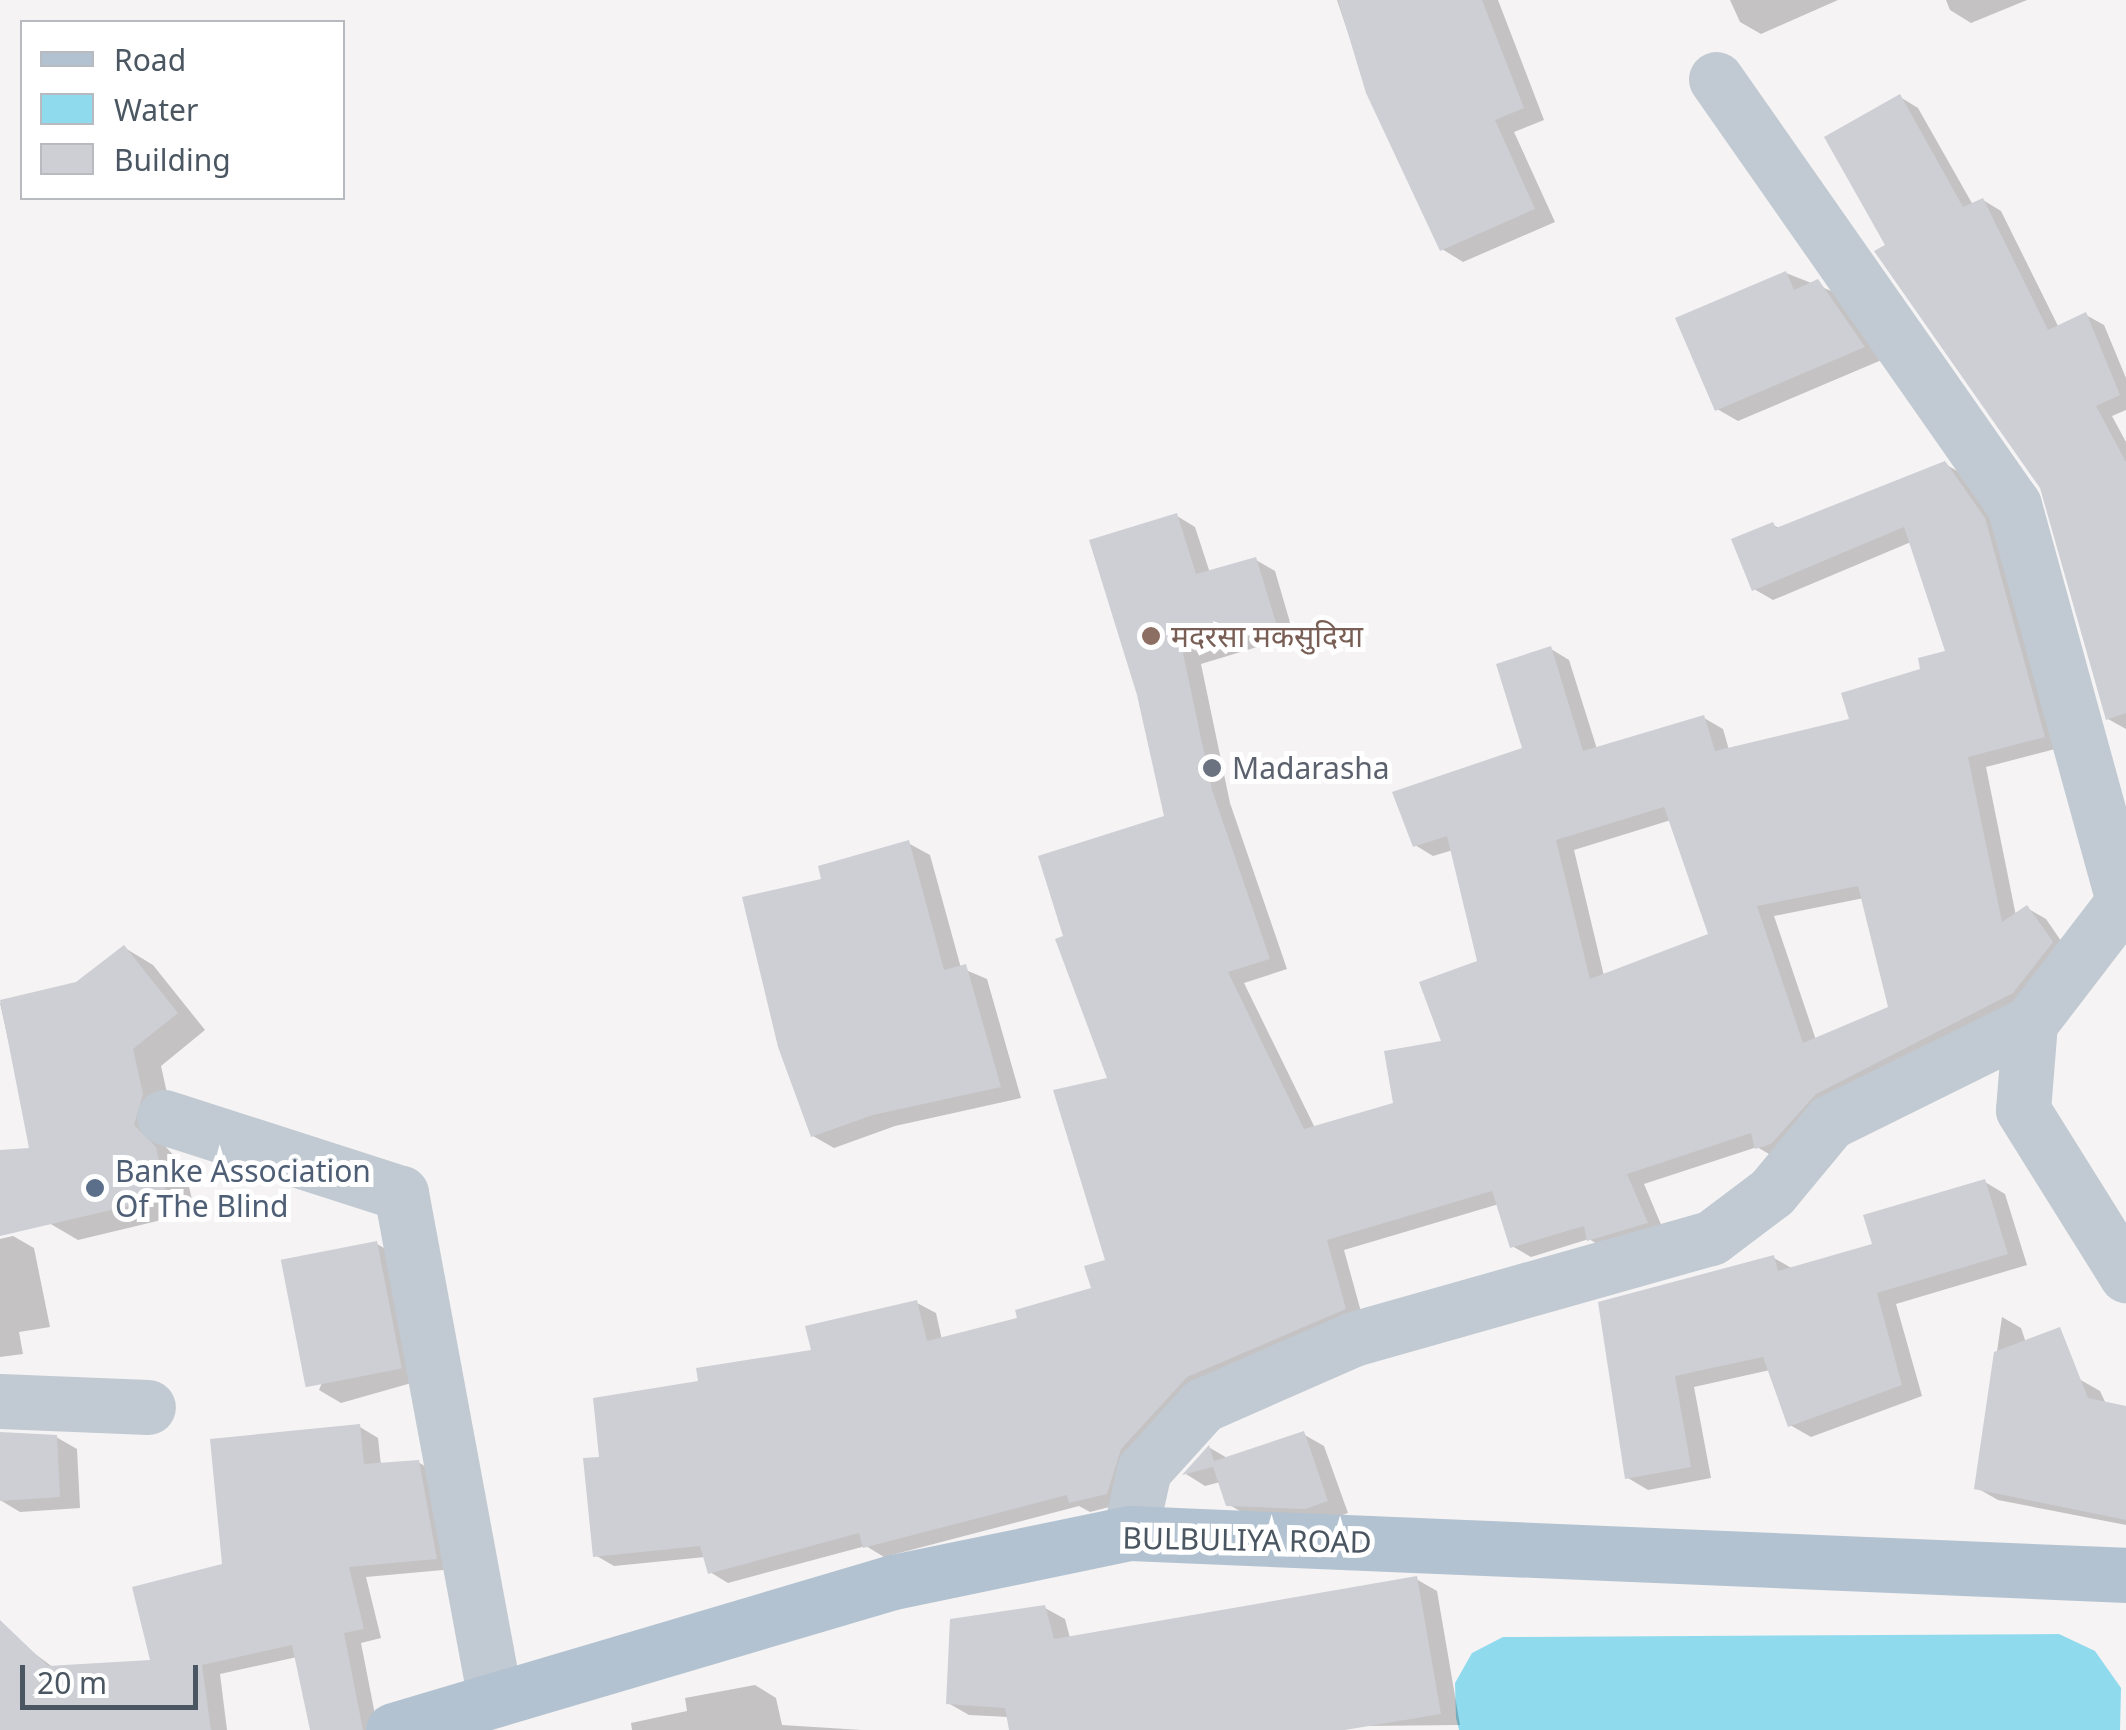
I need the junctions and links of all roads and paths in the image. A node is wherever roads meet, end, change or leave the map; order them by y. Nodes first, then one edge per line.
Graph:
1 (1716, 79) dead end
2 (2124, 899) edge
3 (2030, 1023) junction
4 (164, 1118) dead end
5 (2126, 1275) edge
6 (0, 1401) edge
7 (148, 1408) dead end
8 (1130, 1533) junction
9 (2126, 1575) edge
10 (495, 1700) junction
11 (392, 1730) edge

1 - 2 street
2 - 3 street
3 - 5 street
3 - 8 street
4 - 10 street
6 - 7 street
8 - 9 main road, BULBULIYA ROAD
8 - 10 main road, BULBULIYA ROAD
10 - 11 main road, BULBULIYA ROAD

